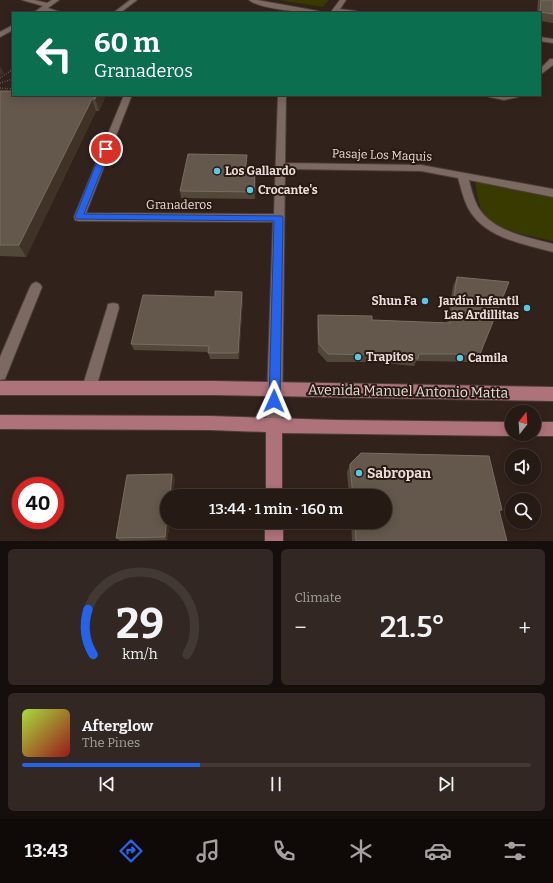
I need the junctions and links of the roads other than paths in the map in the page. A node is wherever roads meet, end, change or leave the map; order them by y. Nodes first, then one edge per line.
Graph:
1 (25, 0) edge
2 (56, 0) edge
3 (134, 0) edge
4 (253, 0) edge
5 (343, 0) edge
6 (46, 7) junction
7 (38, 12) edge
8 (58, 12) edge
9 (117, 12) edge
10 (313, 12) edge
11 (334, 12) edge
12 (12, 28) edge
13 (0, 35) edge
14 (541, 39) edge
15 (553, 41) edge
16 (553, 61) edge
17 (541, 72) edge
18 (128, 96) edge
19 (282, 96) edge
20 (498, 96) edge
21 (510, 96) edge
22 (280, 166) junction
23 (462, 175) junction
24 (553, 193) edge
25 (279, 218) junction
26 (553, 248) edge
27 (36, 288) dead end
28 (112, 308) dead end
29 (6, 346) edge
30 (0, 374) edge
31 (0, 388) edge
32 (89, 388) junction
33 (274, 388) junction
34 (553, 394) edge
35 (0, 422) edge
36 (274, 425) junction
37 (505, 429) edge
38 (541, 429) edge
39 (553, 429) edge
40 (274, 489) edge
41 (274, 529) edge
42 (274, 541) edge

1 - 6 street
2 - 6 street
3 - 9 street
4 - 10 street
5 - 11 street
6 - 7 street
6 - 8 street
12 - 13 street
14 - 15 street
16 - 17 street
18 - 25 street, Granaderos
19 - 22 street
20 - 21 street
22 - 23 street, Pasaje Los Maquis
22 - 25 street
23 - 24 street, Pasaje Los Maquis
23 - 26 street
25 - 33 street
27 - 29 street
28 - 32 street
29 - 30 street
31 - 32 main road, Avenida Manuel Antonio Matta
32 - 33 main road, Avenida Manuel Antonio Matta
33 - 34 main road, Avenida Manuel Antonio Matta
33 - 36 street
35 - 36 main road
36 - 37 main road
36 - 40 main road
38 - 39 main road
41 - 42 main road

